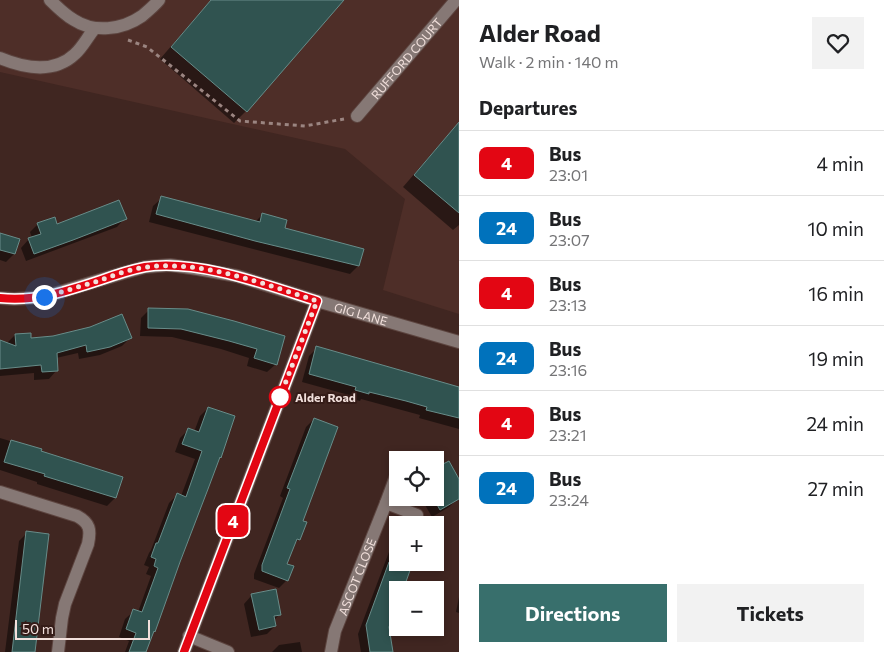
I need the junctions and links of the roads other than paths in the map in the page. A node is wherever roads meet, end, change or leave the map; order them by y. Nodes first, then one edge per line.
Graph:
1 (50, 0) edge
2 (159, 0) edge
3 (456, 0) edge
4 (95, 28) junction
5 (0, 58) edge
6 (357, 116) road end
7 (0, 298) edge
8 (317, 301) junction
9 (459, 342) edge
10 (0, 492) edge
11 (389, 495) edge
12 (386, 503) junction
13 (417, 515) dead end
14 (189, 636) junction
15 (58, 652) edge
16 (184, 652) edge
17 (228, 652) edge
18 (331, 652) edge

1 - 4 street
2 - 4 street
3 - 6 street, RUFFORD COURT
4 - 5 street
7 - 8 street, GIG LANE
8 - 9 street, GIG LANE
8 - 14 street
10 - 15 street
11 - 12 street, ASCOT CLOSE
12 - 13 street
12 - 18 street, ASCOT CLOSE
14 - 16 street
14 - 17 street

